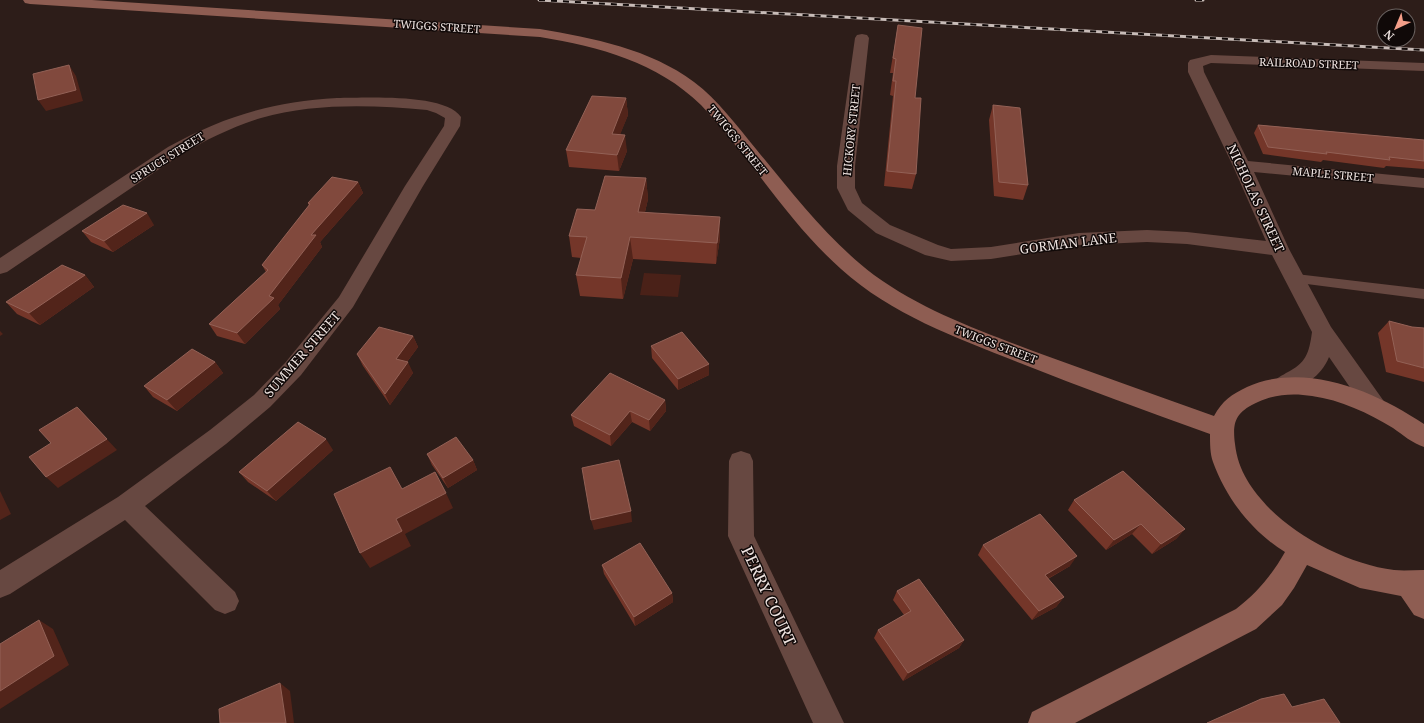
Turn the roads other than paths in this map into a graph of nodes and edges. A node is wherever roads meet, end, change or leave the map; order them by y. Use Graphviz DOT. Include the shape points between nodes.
graph roads {
  1 [pos="30,0"];
  2 [pos="862,38"];
  3 [pos="1195,63"];
  4 [pos="1424,67"];
  5 [pos="450,114"];
  6 [pos="1242,166"];
  7 [pos="1424,183"];
  8 [pos="865,216"];
  9 [pos="1279,249"];
  10 [pos="0,267"];
  11 [pos="1296,279"];
  12 [pos="1424,294"];
  13 [pos="1323,332"];
  14 [pos="1283,386"];
  15 [pos="1375,406"];
  16 [pos="1220,428"];
  17 [pos="1424,437"];
  18 [pos="741,461"];
  19 [pos="127,505"];
  20 [pos="1301,549"];
  21 [pos="0,585"];
  22 [pos="1419,592"];
  23 [pos="225,601"];
  24 [pos="829,723"];
  25 [pos="1042,723"];
  1 -- 16 [label="main road, TWIGGS STREET" via="534,32 578,39 626,53 675,77 711,105 816,235 837,256 886,293 980,340"];
  2 -- 8 [label="street, HICKORY STREET" via="846,166 846,188 854,206"];
  3 -- 4 [label="street, RAILROAD STREET" via="1211,59"];
  3 -- 6 [label="street, NICHOLAS STREET" via="1196,72"];
  5 -- 10 [label="street, SPRUCE STREET" via="428,106 343,101 285,108 239,119 174,151"];
  5 -- 19 [label="street, SUMMER STREET" via="453,117 452,126 346,302 321,337 262,401"];
  6 -- 7 [label="street, MAPLE STREET"];
  6 -- 9 [label="street, NICHOLAS STREET"];
  8 -- 9 [label="street, GORMAN LANE" via="883,229 932,250 951,255 991,253 1079,239 1147,236"];
  9 -- 11 [label="street, NICHOLAS STREET"];
  11 -- 12 [label="lane"];
  11 -- 13 [label="street, NICHOLAS STREET"];
  13 -- 14 [label="street" via="1322,351 1312,367 1302,376"];
  13 -- 15 [label="street, NICHOLAS STREET"];
  14 -- 15 [label="main road" via="1312,387 1343,394"];
  14 -- 16 [label="main road" via="1253,392 1231,406"];
  15 -- 17 [label="main road" via="1406,423"];
  16 -- 20 [label="main road" via="1222,456 1236,487 1263,520"];
  18 -- 24 [label="street, PERRY COURT" via="741,536"];
  19 -- 21 [label="street, SUMMER STREET"];
  19 -- 23 [label="street"];
  20 -- 22 [label="main road" via="1337,568"];
  20 -- 25 [label="main road" via="1274,593 1246,619"];
}
